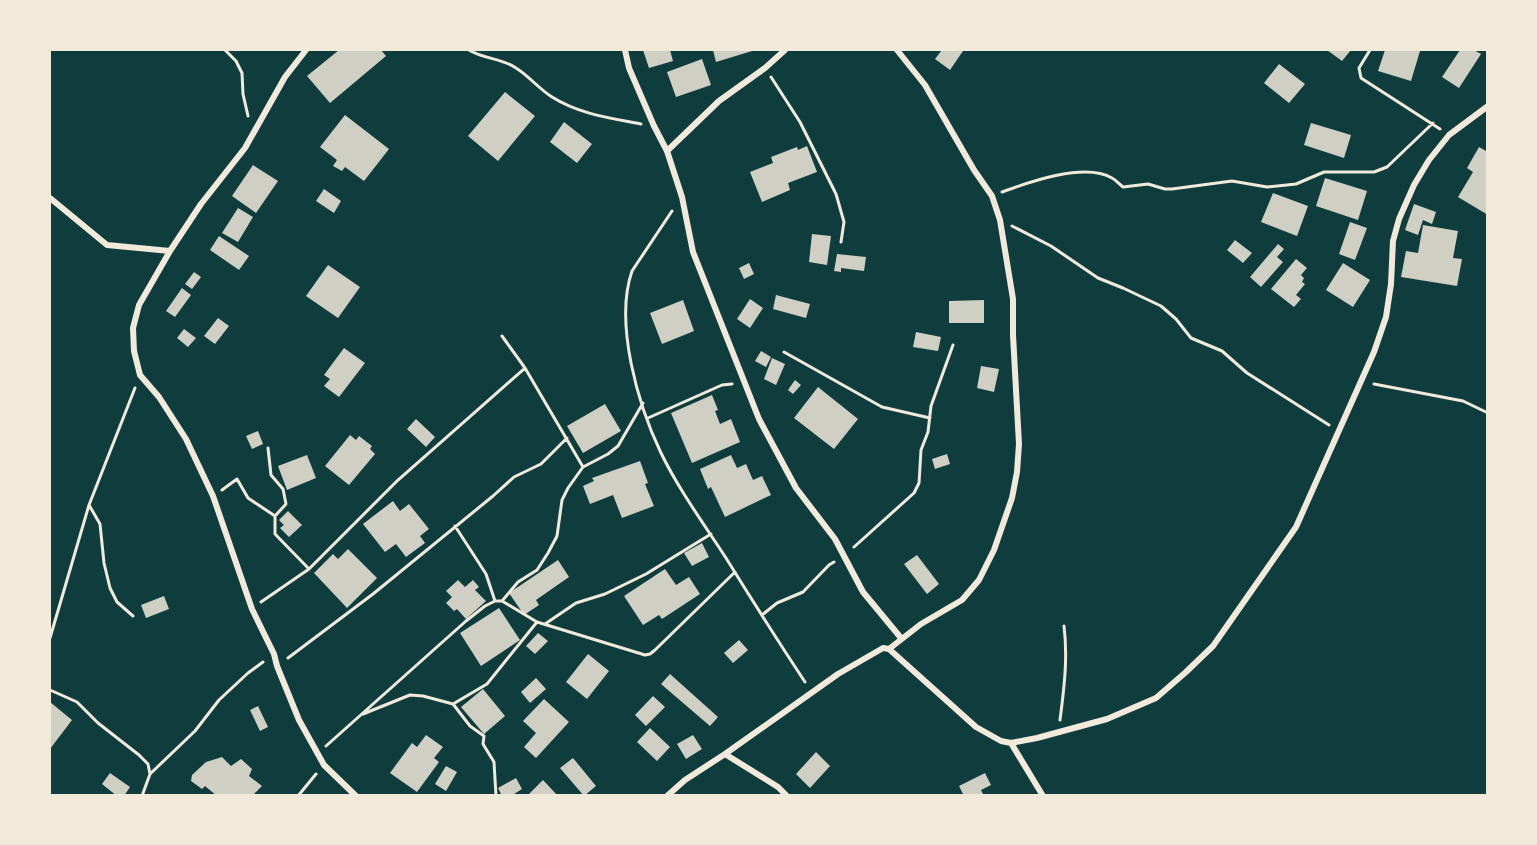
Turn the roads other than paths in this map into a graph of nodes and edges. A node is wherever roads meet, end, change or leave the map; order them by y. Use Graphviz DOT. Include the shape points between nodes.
graph roads {
  1 [pos="306,50"];
  2 [pos="625,50"];
  3 [pos="785,50"];
  4 [pos="897,50"];
  5 [pos="1488,106"];
  6 [pos="667,151"];
  7 [pos="50,198"];
  8 [pos="170,251"];
  9 [pos="902,638"];
  10 [pos="890,649"];
  11 [pos="1011,743"];
  12 [pos="725,754"];
  13 [pos="356,795"];
  14 [pos="667,795"];
  15 [pos="788,795"];
  16 [pos="1044,795"];
  1 -- 8 [label="street"];
  2 -- 6 [label="street" via="629,68"];
  3 -- 6 [label="street" via="719,101"];
  4 -- 9 [label="street" via="925,85 992,196 1000,220 1013,298 1019,444 1012,498 979,580 962,600"];
  5 -- 11 [label="street" via="1449,135 1414,185 1393,241 1386,317 1361,382 1296,527 1213,646 1156,698 1107,719"];
  6 -- 9 [label="street" via="682,197 693,252 759,419 796,488 836,539 863,592"];
  7 -- 8 [label="street" via="106,245"];
  8 -- 13 [label="street" via="139,305 133,328 140,375 186,439 213,496 252,609 299,720 324,765"];
  9 -- 10 [label="street"];
  10 -- 11 [label="street" via="976,727"];
  10 -- 12 [label="street" via="878,650"];
  11 -- 16 [label="street"];
  12 -- 14 [label="street"];
  12 -- 15 [label="street"];
}
